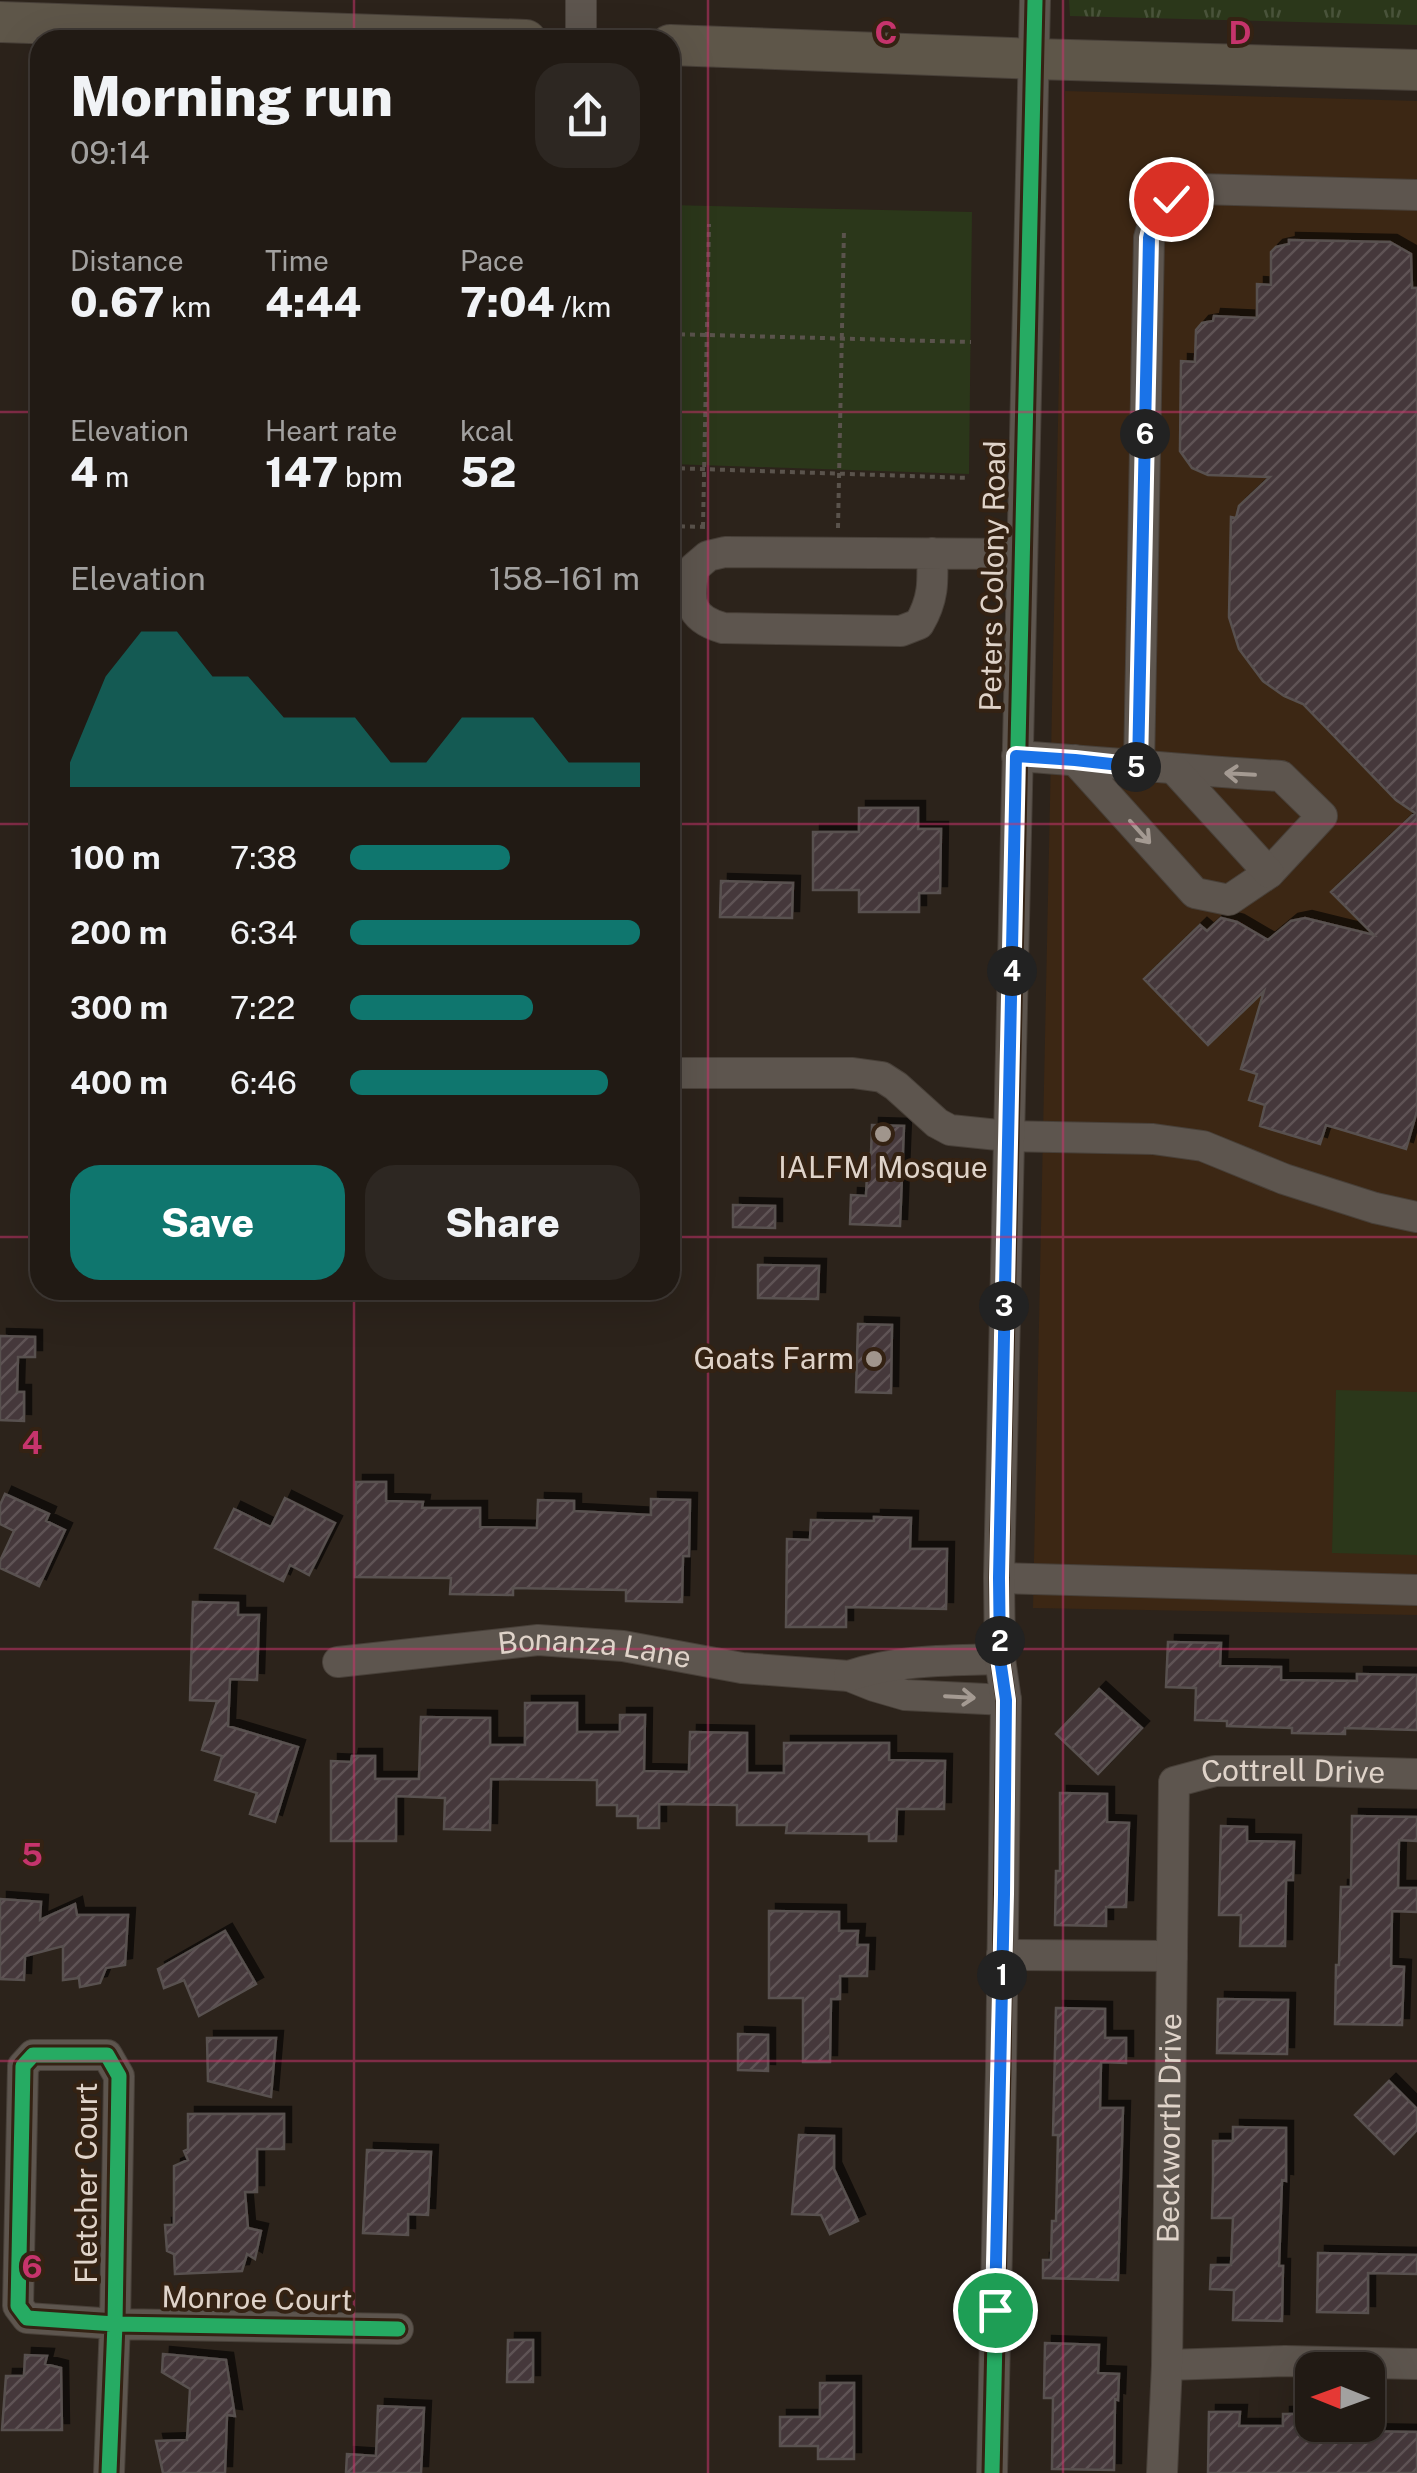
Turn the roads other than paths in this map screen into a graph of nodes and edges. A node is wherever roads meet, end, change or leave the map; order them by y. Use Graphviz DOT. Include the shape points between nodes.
graph roads {
  1 [pos="582,0"];
  2 [pos="1034,0"];
  3 [pos="0,22"];
  4 [pos="234,30"];
  5 [pos="581,30"];
  6 [pos="680,45"];
  7 [pos="1035,59"];
  8 [pos="1417,70"];
  9 [pos="1417,195"];
  10 [pos="932,553"];
  11 [pos="1021,554"];
  12 [pos="1016,756"];
  13 [pos="1075,760"];
  14 [pos="1138,767"];
  15 [pos="1175,770"];
  16 [pos="1269,872"];
  17 [pos="680,1073"];
  18 [pos="1008,1136"];
  19 [pos="1417,1217"];
  20 [pos="999,1578"];
  21 [pos="1417,1590"];
  22 [pos="1000,1659"];
  23 [pos="338,1662"];
  24 [pos="849,1676"];
  25 [pos="1006,1700"];
  26 [pos="1417,1774"];
  27 [pos="1174,1782"];
  28 [pos="1002,1955"];
  29 [pos="1172,1956"];
  30 [pos="115,2324"];
  31 [pos="398,2329"];
  32 [pos="1417,2364"];
  33 [pos="1167,2365"];
  34 [pos="109,2473"];
  35 [pos="992,2473"];
  36 [pos="1162,2473"];
  1 -- 5 [label="street"];
  2 -- 7 [label="street, Peters Colony Road"];
  3 -- 4 [label="main road"];
  6 -- 7 [label="main road"];
  7 -- 8 [label="main road"];
  7 -- 11 [label="street, Peters Colony Road"];
  9 -- 14 [label="street" via="1197,189 1171,199 1152,222"];
  10 -- 10 [label="street" via="725,552 694,568 693,609 705,623 724,628 901,630 919,624 929,608"];
  10 -- 11 [label="street"];
  11 -- 12 [label="street, Peters Colony Road"];
  12 -- 13 [label="street"];
  12 -- 18 [label="street, Peters Colony Road"];
  13 -- 14 [label="street"];
  13 -- 16 [label="street, one-way" via="1195,894 1229,900"];
  14 -- 15 [label="street"];
  15 -- 16 [label="street"];
  16 -- 15 [label="street, one-way" via="1322,816 1281,776"];
  17 -- 18 [label="street" via="882,1077 937,1124"];
  18 -- 19 [label="street" via="1203,1146 1284,1180"];
  18 -- 20 [label="street, Peters Colony Road"];
  20 -- 21 [label="street"];
  20 -- 22 [label="street, Peters Colony Road"];
  22 -- 24 [label="street, Bonanza Lane" via="906,1662"];
  22 -- 25 [label="street, Peters Colony Road"];
  23 -- 24 [label="street, Bonanza Lane" via="538,1640"];
  24 -- 25 [label="street, Bonanza Lane, one-way" via="906,1694"];
  25 -- 28 [label="street, Peters Colony Road"];
  26 -- 27 [label="street, Cottrell Drive" via="1216,1771"];
  27 -- 29 [label="street, Beckworth Drive"];
  28 -- 29 [label="street"];
  28 -- 35 [label="street, Peters Colony Road"];
  29 -- 33 [label="street, Beckworth Drive"];
  30 -- 30 [label="street, Fletcher Court" via="119,2076 107,2056 33,2055 22,2066 18,2306 27,2318"];
  30 -- 31 [label="street, Monroe Court"];
  30 -- 34 [label="street, Fletcher Court"];
  32 -- 33 [label="street"];
  33 -- 36 [label="street, Beckworth Drive"];
}
